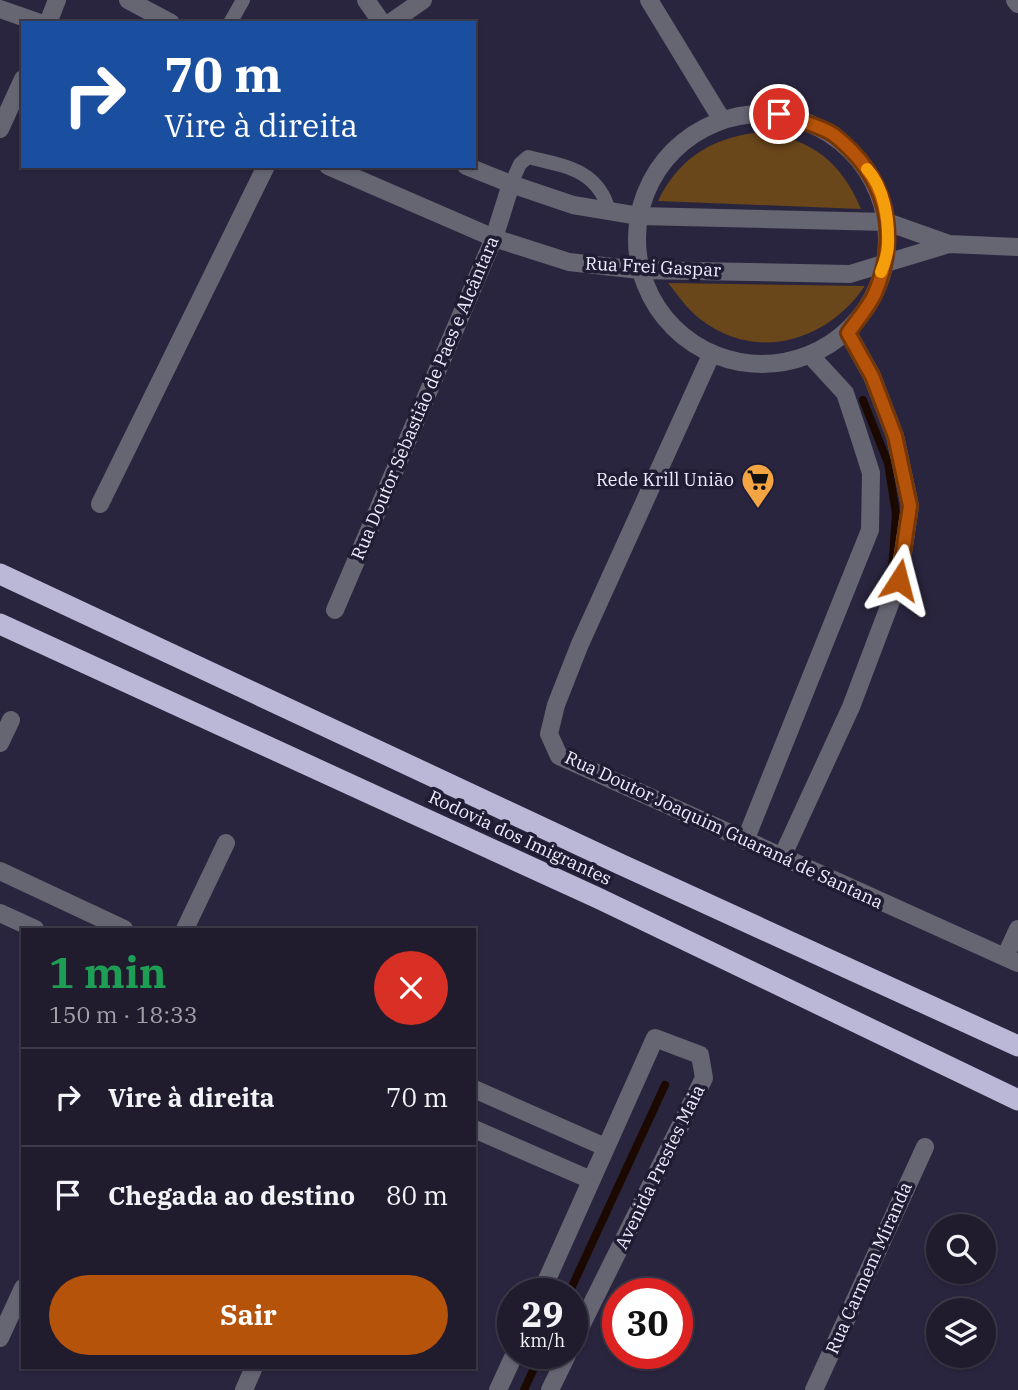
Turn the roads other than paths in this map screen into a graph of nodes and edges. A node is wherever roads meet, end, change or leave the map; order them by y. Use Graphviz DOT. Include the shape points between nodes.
graph roads {
  1 [pos="57,0"];
  2 [pos="128,0"];
  3 [pos="243,0"];
  4 [pos="366,0"];
  5 [pos="424,0"];
  6 [pos="649,0"];
  7 [pos="0,9"];
  8 [pos="34,21"];
  9 [pos="49,21"];
  10 [pos="167,21"];
  11 [pos="231,21"];
  12 [pos="381,21"];
  13 [pos="393,21"];
  14 [pos="21,83"];
  15 [pos="722,120"];
  16 [pos="0,129"];
  17 [pos="265,168"];
  18 [pos="333,168"];
  19 [pos="471,168"];
  20 [pos="510,184"];
  21 [pos="609,211"];
  22 [pos="639,216"];
  23 [pos="887,222"];
  24 [pos="494,238"];
  25 [pos="949,244"];
  26 [pos="1018,247"];
  27 [pos="883,265"];
  28 [pos="639,270"];
  29 [pos="848,333"];
  30 [pos="711,355"];
  31 [pos="811,356"];
  32 [pos="100,504"];
  33 [pos="0,574"];
  34 [pos="334,610"];
  35 [pos="0,624"];
  36 [pos="12,720"];
  37 [pos="0,743"];
  38 [pos="745,841"];
  39 [pos="226,843"];
  40 [pos="782,857"];
  41 [pos="0,871"];
  42 [pos="0,913"];
  43 [pos="33,928"];
  44 [pos="122,928"];
  45 [pos="185,928"];
  46 [pos="1018,929"];
  47 [pos="1012,960"];
  48 [pos="1018,1046"];
  49 [pos="476,1090"];
  50 [pos="1018,1100"];
  51 [pos="476,1130"];
  52 [pos="605,1147"];
  53 [pos="925,1147"];
  54 [pos="591,1180"];
  55 [pos="548,1278"];
  56 [pos="21,1292"];
  57 [pos="588,1312"];
  58 [pos="0,1338"];
  59 [pos="253,1369"];
  60 [pos="508,1369"];
  61 [pos="560,1369"];
  62 [pos="244,1390"];
  63 [pos="498,1390"];
  64 [pos="550,1390"];
  65 [pos="814,1390"];
  1 -- 9 [label="street"];
  2 -- 10 [label="street"];
  3 -- 11 [label="lane"];
  4 -- 12 [label="street"];
  5 -- 13 [label="street"];
  6 -- 15 [label="street"];
  7 -- 8 [label="street"];
  14 -- 16 [label="street"];
  15 -- 22 [label="street" via="683,141 654,174"];
  15 -- 23 [label="street" via="779,114 832,133 872,174"];
  17 -- 32 [label="street"];
  18 -- 24 [label="street, Rua Frei Gaspar"];
  19 -- 20 [label="street, Rua Frei Gaspar"];
  20 -- 21 [label="street, Rua Frei Gaspar" via="573,205"];
  20 -- 21 [label="lane" via="528,157 569,167 596,183"];
  20 -- 24 [label="street, Rua Doutor Sebastião de Paes e Alcântara"];
  21 -- 22 [label="street, Rua Frei Gaspar"];
  22 -- 23 [label="street, Rua Frei Gaspar"];
  22 -- 28 [label="street"];
  23 -- 25 [label="street, Rua Frei Gaspar"];
  23 -- 27 [label="street" via="889,247"];
  24 -- 28 [label="street, Rua Frei Gaspar" via="569,262"];
  24 -- 34 [label="street, Rua Doutor Sebastião de Paes e Alcântara"];
  25 -- 26 [label="street, Rua Frei Gaspar"];
  25 -- 27 [label="street, Rua Frei Gaspar"];
  27 -- 28 [label="street, Rua Frei Gaspar" via="850,274"];
  27 -- 29 [label="street" via="875,294"];
  28 -- 30 [label="street" via="652,301 677,333"];
  29 -- 31 [label="street"];
  29 -- 40 [label="street" via="872,376 895,436 910,506 899,580 851,707"];
  30 -- 31 [label="street" via="761,365"];
  30 -- 38 [label="street, Rua Doutor Joaquim Guaraná de Santana" via="580,645 556,705 550,734 559,756"];
  31 -- 38 [label="street" via="845,393 871,474 870,530"];
  33 -- 48 [label="highway, Rodovia dos Imigrantes"];
  35 -- 50 [label="highway, Rodovia dos Imigrantes" via="600,900"];
  36 -- 37 [label="street"];
  38 -- 40 [label="street, Rua Doutor Joaquim Guaraná de Santana"];
  39 -- 45 [label="street"];
  40 -- 47 [label="street, Rua Doutor Joaquim Guaraná de Santana"];
  41 -- 44 [label="street"];
  42 -- 43 [label="street"];
  46 -- 47 [label="street"];
  49 -- 52 [label="street"];
  51 -- 54 [label="street"];
  52 -- 54 [label="street, Avenida Prestes Maia"];
  52 -- 57 [label="street, Avenida Prestes Maia" via="655,1038 700,1055 704,1078"];
  53 -- 65 [label="street, Rua Carmem Miranda"];
  54 -- 55 [label="street, Avenida Prestes Maia"];
  56 -- 58 [label="street"];
  59 -- 62 [label="street"];
  60 -- 63 [label="street"];
  61 -- 64 [label="street"];
}
